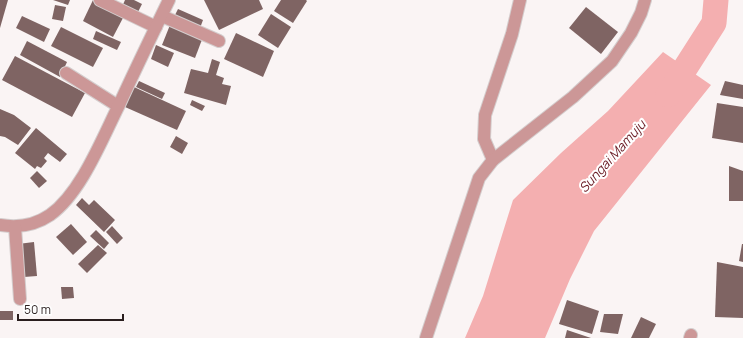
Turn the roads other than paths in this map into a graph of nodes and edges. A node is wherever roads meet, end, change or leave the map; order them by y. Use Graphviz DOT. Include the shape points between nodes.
graph roads {
  1 [pos="100,0"];
  2 [pos="169,0"];
  3 [pos="520,0"];
  4 [pos="645,0"];
  5 [pos="159,21"];
  6 [pos="219,41"];
  7 [pos="66,73"];
  8 [pos="118,106"];
  9 [pos="493,160"];
  10 [pos="0,225"];
  11 [pos="14,227"];
  12 [pos="20,299"];
  13 [pos="426,338"];
  1 -- 5 [label="street"];
  2 -- 5 [label="street"];
  3 -- 9 [label="street" via="512,34 485,116 484,140"];
  4 -- 9 [label="street" via="641,13 612,62"];
  5 -- 6 [label="street"];
  5 -- 8 [label="street"];
  7 -- 8 [label="street"];
  8 -- 11 [label="street" via="83,177 63,203 49,216"];
  9 -- 13 [label="street" via="479,178"];
  10 -- 11 [label="street"];
  11 -- 12 [label="street"];
}
